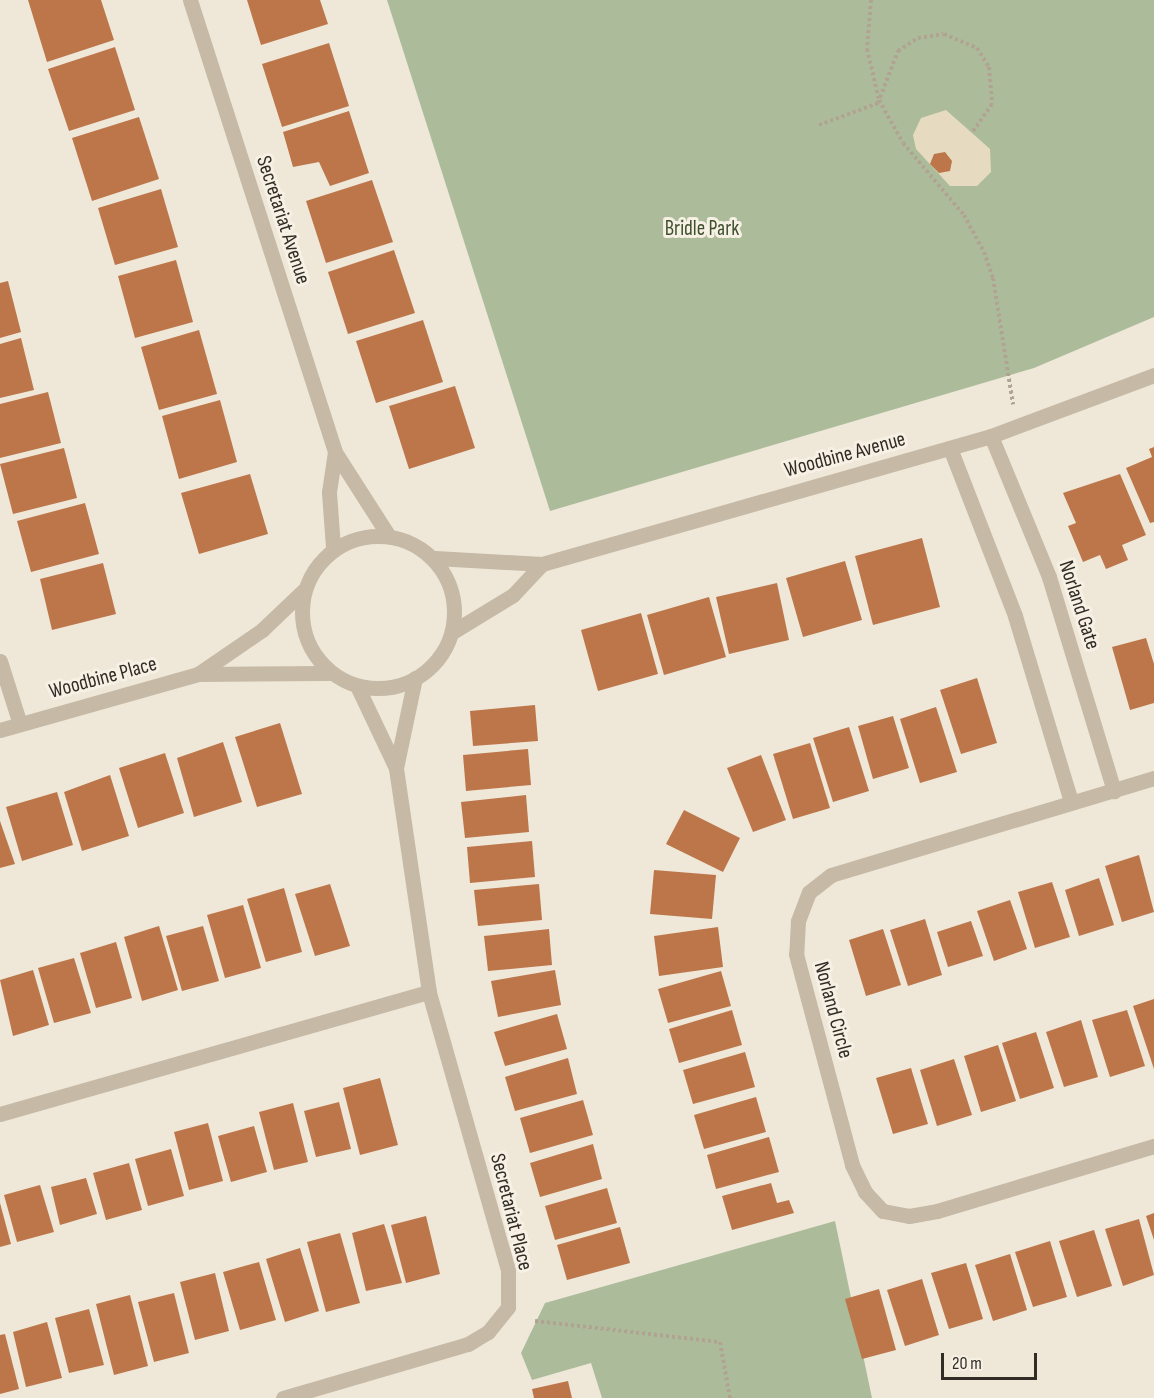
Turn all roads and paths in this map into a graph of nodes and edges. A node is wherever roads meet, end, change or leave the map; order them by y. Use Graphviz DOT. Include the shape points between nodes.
graph roads {
  1 [pos="190,0"];
  2 [pos="871,0"];
  3 [pos="879,100"];
  4 [pos="819,125"];
  5 [pos="973,131"];
  6 [pos="1154,375"];
  7 [pos="1008,387"];
  8 [pos="991,436"];
  9 [pos="950,448"];
  10 [pos="335,452"];
  11 [pos="388,535"];
  12 [pos="333,547"];
  13 [pos="435,558"];
  14 [pos="542,564"];
  15 [pos="303,591"];
  16 [pos="454,631"];
  17 [pos="0,661"];
  18 [pos="328,673"];
  19 [pos="198,674"];
  20 [pos="415,678"];
  21 [pos="358,687"];
  22 [pos="20,724"];
  23 [pos="0,730"];
  24 [pos="396,768"];
  25 [pos="1154,778"];
  26 [pos="1114,791"];
  27 [pos="1071,802"];
  28 [pos="429,992"];
  29 [pos="0,1114"];
  30 [pos="1154,1146"];
  31 [pos="535,1321"];
  32 [pos="283,1398"];
  33 [pos="730,1398"];
  1 -- 10 [label="street, Secretariat Avenue"];
  2 -- 3 [label="path" via="867,49"];
  3 -- 4 [label="path" via="868,109"];
  3 -- 5 [label="path" via="898,51 918,38 957,37 984,56 993,78 992,104"];
  3 -- 7 [label="path" via="903,143 964,214 984,252 997,296"];
  6 -- 8 [label="street, Woodbine Avenue"];
  8 -- 9 [label="street, Woodbine Avenue"];
  8 -- 26 [label="street, Norland Gate" via="1049,577"];
  9 -- 14 [label="street, Woodbine Avenue"];
  9 -- 27 [label="street" via="1015,616"];
  10 -- 11 [label="street, Secretariat Avenue"];
  10 -- 12 [label="street, Secretariat Avenue" via="329,492"];
  11 -- 12 [label="street"];
  11 -- 13 [label="street"];
  12 -- 15 [label="street"];
  13 -- 14 [label="street, Woodbine Avenue"];
  13 -- 16 [label="street" via="450,587"];
  14 -- 16 [label="street" via="513,595"];
  15 -- 18 [label="street" via="309,643"];
  15 -- 19 [label="street, Woodbine Place" via="262,630"];
  16 -- 20 [label="street" via="435,661"];
  17 -- 22 [label="street"];
  18 -- 19 [label="street, Woodbine Place"];
  18 -- 21 [label="street"];
  19 -- 22 [label="street, Woodbine Place"];
  20 -- 21 [label="street"];
  20 -- 24 [label="street, Secretariat Place"];
  21 -- 24 [label="street, Secretariat Place"];
  22 -- 23 [label="street, Woodbine Place"];
  24 -- 28 [label="street, Secretariat Place"];
  25 -- 26 [label="street, Norland Circle"];
  26 -- 27 [label="street, Norland Circle"];
  27 -- 30 [label="street, Norland Circle" via="831,875 809,892 798,921 796,954 852,1165 865,1192 883,1211 909,1216 937,1211"];
  28 -- 29 [label="street"];
  28 -- 32 [label="street, Secretariat Place" via="508,1270 508,1307 488,1332 468,1344"];
  31 -- 33 [label="path" via="720,1342"];
}
